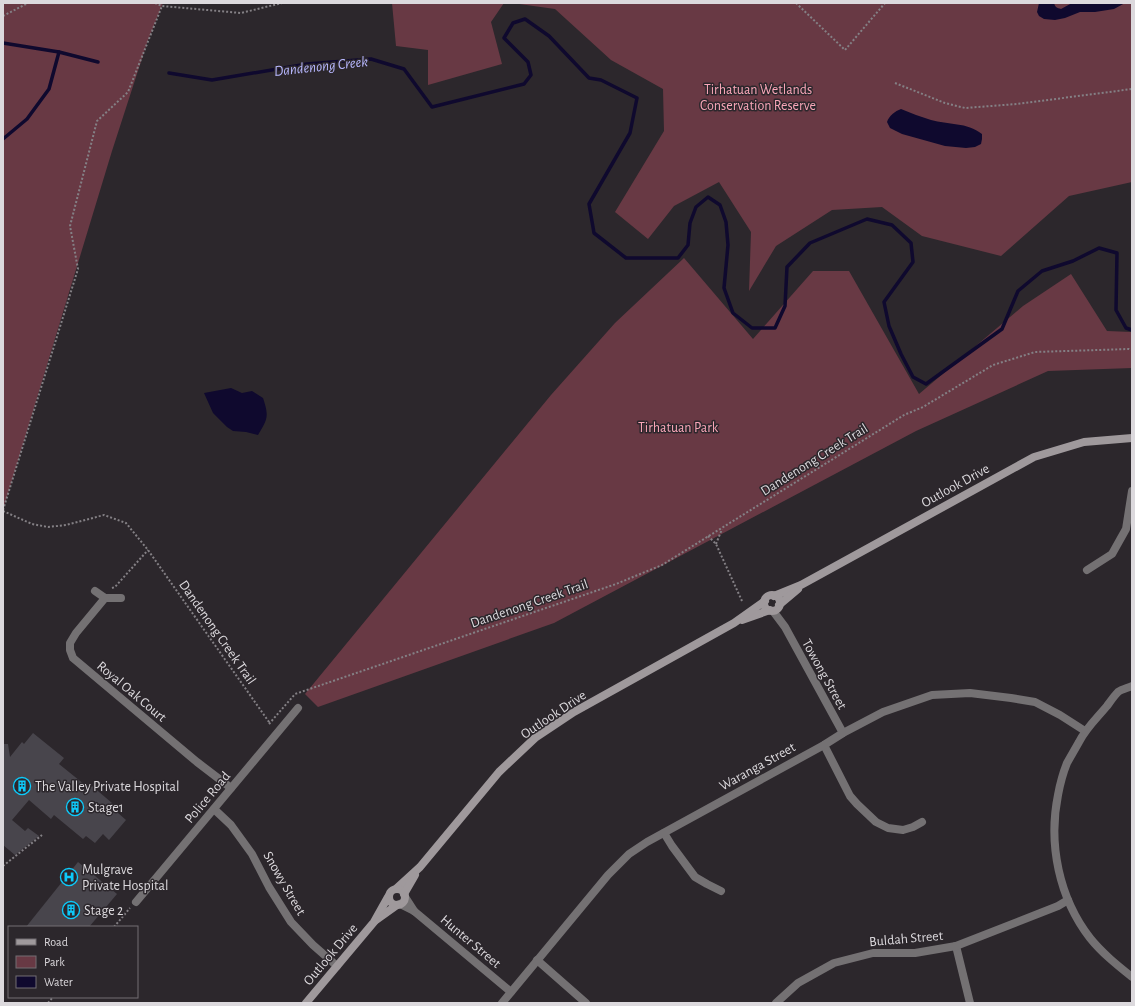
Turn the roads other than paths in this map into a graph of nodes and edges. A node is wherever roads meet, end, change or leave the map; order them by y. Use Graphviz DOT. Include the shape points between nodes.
graph roads {
  1 [pos="1132,438"];
  2 [pos="1132,491"];
  3 [pos="1087,570"];
  4 [pos="801,585"];
  5 [pos="95,591"];
  6 [pos="774,596"];
  7 [pos="105,598"];
  8 [pos="121,598"];
  9 [pos="765,601"];
  10 [pos="775,608"];
  11 [pos="734,623"];
  12 [pos="1132,686"];
  13 [pos="298,708"];
  14 [pos="1085,731"];
  15 [pos="843,733"];
  16 [pos="824,744"];
  17 [pos="231,788"];
  18 [pos="214,809"];
  19 [pos="922,822"];
  20 [pos="664,833"];
  21 [pos="420,867"];
  22 [pos="396,888"];
  23 [pos="721,891"];
  24 [pos="405,895"];
  25 [pos="388,897"];
  26 [pos="1068,900"];
  27 [pos="136,902"];
  28 [pos="398,905"];
  29 [pos="414,911"];
  30 [pos="374,922"];
  31 [pos="956,946"];
  32 [pos="537,960"];
  33 [pos="337,966"];
  34 [pos="1132,977"];
  35 [pos="511,992"];
  36 [pos="306,1003"];
  37 [pos="502,1003"];
  38 [pos="586,1003"];
  39 [pos="776,1003"];
  40 [pos="970,1003"];
  1 -- 4 [label="street, Outlook Drive" via="1084,442 1034,456"];
  2 -- 3 [label="street" via="1126,529 1112,554"];
  4 -- 6 [label="street, Outlook Drive"];
  4 -- 10 [label="street, Outlook Drive"];
  5 -- 7 [label="street"];
  6 -- 9 [label="street" via="768,596"];
  6 -- 10 [label="street" via="779,599"];
  7 -- 8 [label="street"];
  7 -- 17 [label="street, Royal Oak Court" via="70,643 73,658"];
  9 -- 10 [label="street" via="765,607"];
  9 -- 11 [label="street, Outlook Drive"];
  10 -- 11 [label="street, Outlook Drive"];
  10 -- 15 [label="street, Towong Street"];
  11 -- 21 [label="street, Outlook Drive" via="574,712 535,738 499,772"];
  12 -- 14 [label="street" via="1119,692"];
  13 -- 17 [label="street, Police Road"];
  14 -- 15 [label="street, Waranga Street" via="1035,702 970,693 932,695 883,712"];
  14 -- 26 [label="street" via="1067,764 1055,809 1056,854"];
  15 -- 16 [label="street, Waranga Street"];
  16 -- 19 [label="street" via="850,796 876,822 888,828 903,830"];
  16 -- 20 [label="street, Waranga Street"];
  17 -- 18 [label="street, Police Road"];
  18 -- 27 [label="street, Police Road"];
  18 -- 33 [label="street, Snowy Street" via="231,825 249,849 291,922"];
  20 -- 23 [label="street" via="695,877"];
  20 -- 32 [label="street, Waranga Street" via="629,854 608,875"];
  21 -- 22 [label="street, Outlook Drive"];
  21 -- 24 [label="street, Outlook Drive"];
  22 -- 24 [label="street"];
  22 -- 25 [label="street"];
  24 -- 28 [label="street" via="402,903"];
  24 -- 29 [label="street, Hunter Street"];
  25 -- 28 [label="street" via="391,903"];
  25 -- 30 [label="street, Outlook Drive"];
  26 -- 31 [label="street, Buldah Street"];
  26 -- 34 [label="street" via="1091,939"];
  28 -- 29 [label="street, Hunter Street"];
  28 -- 30 [label="street, Outlook Drive"];
  29 -- 35 [label="street, Hunter Street"];
  30 -- 33 [label="street, Outlook Drive"];
  31 -- 39 [label="street, Buldah Street" via="915,953 873,953 834,963 798,982"];
  31 -- 40 [label="street"];
  32 -- 35 [label="street, Waranga Street"];
  32 -- 38 [label="street"];
  33 -- 36 [label="street, Outlook Drive"];
  35 -- 37 [label="street, Waranga Street"];
}
